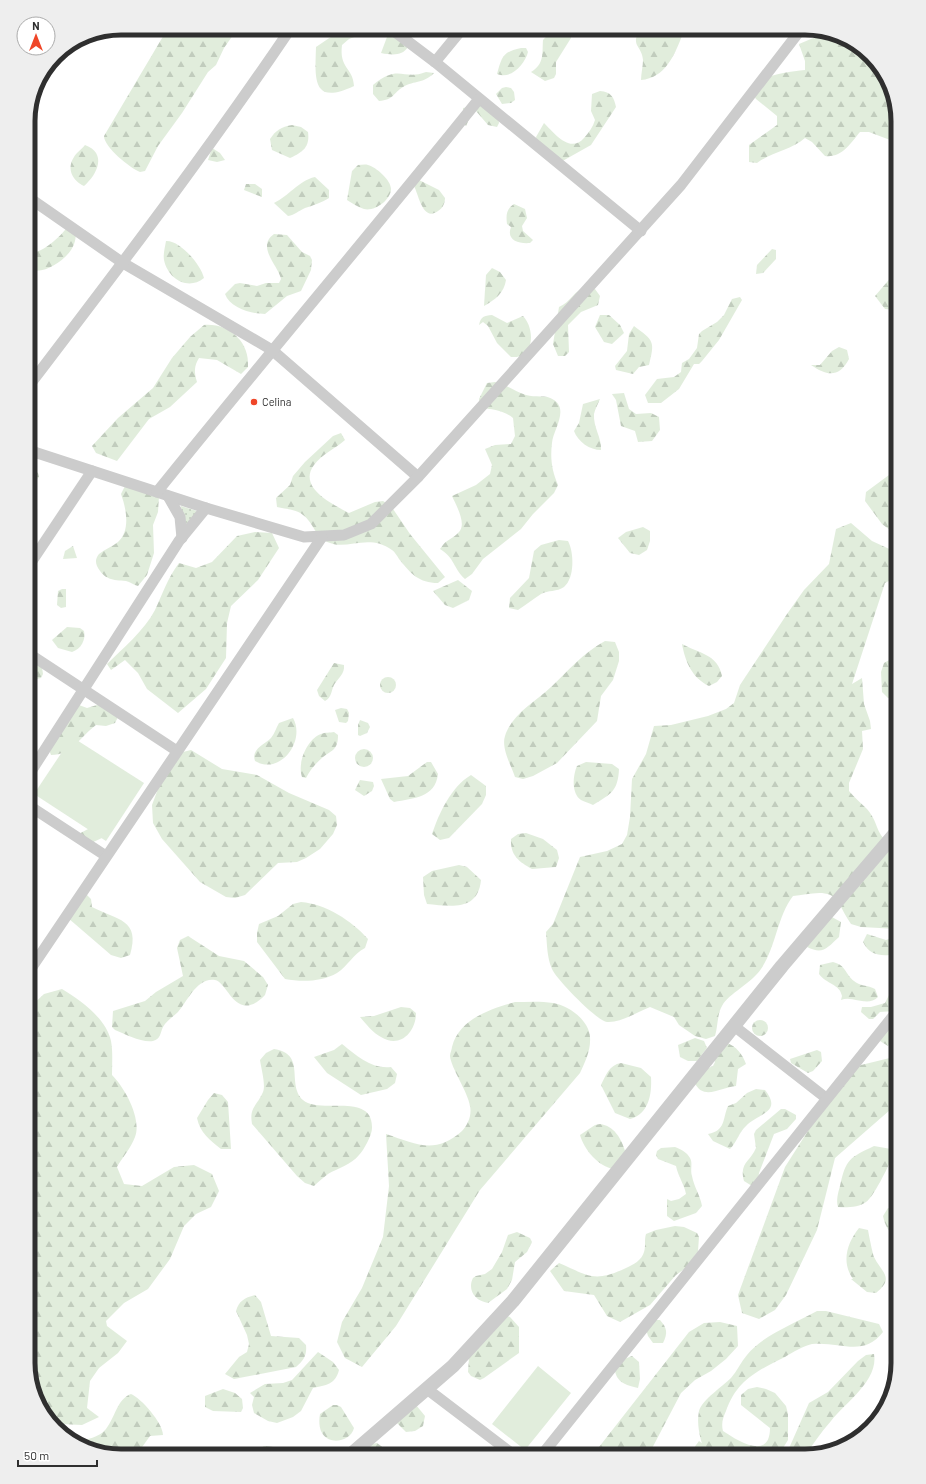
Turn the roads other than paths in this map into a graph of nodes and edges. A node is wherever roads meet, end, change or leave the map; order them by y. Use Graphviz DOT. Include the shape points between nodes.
graph roads {
  1 [pos="286,35"];
  2 [pos="399,35"];
  3 [pos="458,35"];
  4 [pos="797,35"];
  5 [pos="434,62"];
  6 [pos="479,99"];
  7 [pos="35,202"];
  8 [pos="641,231"];
  9 [pos="123,263"];
  10 [pos="272,350"];
  11 [pos="35,378"];
  12 [pos="35,452"];
  13 [pos="92,471"];
  14 [pos="418,478"];
  15 [pos="162,494"];
  16 [pos="206,508"];
  17 [pos="322,537"];
  18 [pos="182,538"];
  19 [pos="35,556"];
  20 [pos="35,658"];
  21 [pos="84,690"];
  22 [pos="177,751"];
  23 [pos="35,765"];
  24 [pos="35,810"];
  25 [pos="891,839"];
  26 [pos="106,856"];
  27 [pos="35,956"];
  28 [pos="891,1019"];
  29 [pos="734,1026"];
  30 [pos="826,1098"];
  31 [pos="427,1389"];
  32 [pos="357,1449"];
  33 [pos="506,1449"];
  34 [pos="547,1449"];
  1 -- 9 [label="street"];
  2 -- 5 [label="street"];
  3 -- 5 [label="street"];
  4 -- 8 [label="street" via="681,185"];
  5 -- 6 [label="street"];
  6 -- 8 [label="street"];
  6 -- 10 [label="street"];
  7 -- 9 [label="street"];
  8 -- 14 [label="street"];
  9 -- 10 [label="street"];
  9 -- 11 [label="street"];
  10 -- 14 [label="street"];
  10 -- 15 [label="street"];
  12 -- 13 [label="street"];
  13 -- 15 [label="street"];
  13 -- 19 [label="street"];
  14 -- 17 [label="street" via="371,524 344,534"];
  15 -- 16 [label="street"];
  15 -- 18 [label="street" via="180,518"];
  16 -- 17 [label="street" via="304,537"];
  16 -- 18 [label="street"];
  17 -- 22 [label="street"];
  18 -- 21 [label="street"];
  20 -- 21 [label="street"];
  21 -- 22 [label="street"];
  21 -- 23 [label="street"];
  22 -- 26 [label="street"];
  24 -- 26 [label="street"];
  25 -- 29 [label="street"];
  26 -- 27 [label="street"];
  28 -- 30 [label="street"];
  29 -- 30 [label="street"];
  29 -- 31 [label="street" via="513,1300 453,1366"];
  30 -- 34 [label="street"];
  31 -- 32 [label="street"];
  31 -- 33 [label="street"];
}
